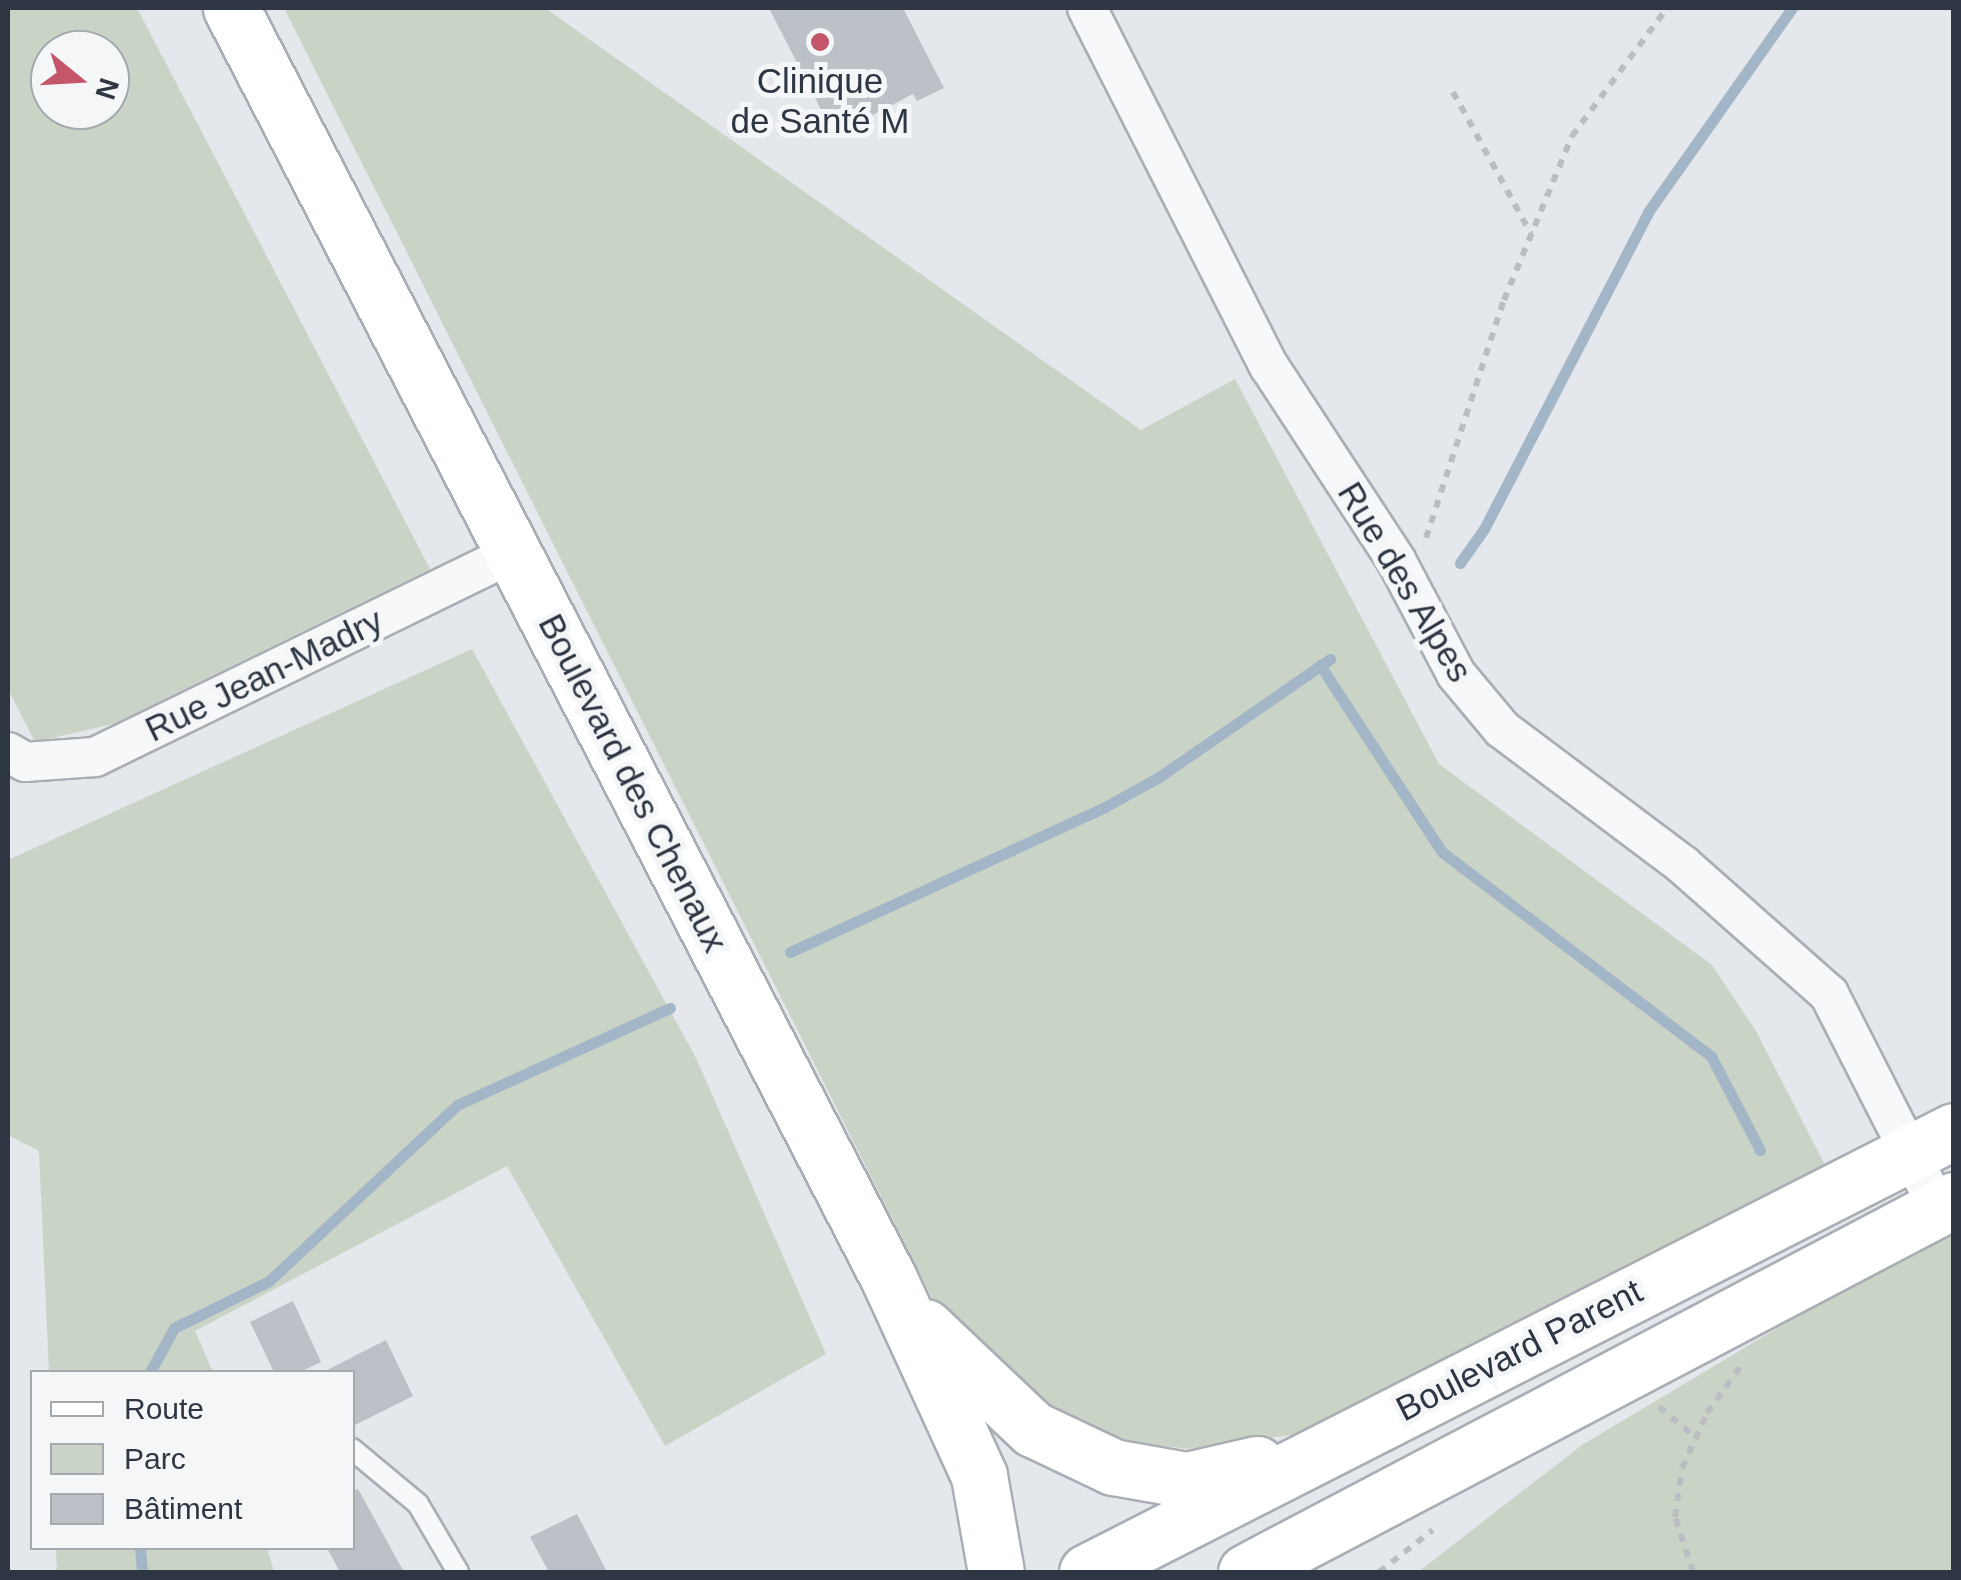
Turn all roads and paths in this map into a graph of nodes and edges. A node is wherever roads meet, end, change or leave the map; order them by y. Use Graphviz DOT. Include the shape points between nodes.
graph roads {
  1 [pos="231,8"];
  2 [pos="1087,8"];
  3 [pos="1667,8"];
  4 [pos="1453,92"];
  5 [pos="1531,234"];
  6 [pos="514,553"];
  7 [pos="1410,586"];
  8 [pos="8,752"];
  9 [pos="1932,1142"];
  10 [pos="1946,1204"];
  11 [pos="889,1279"];
  12 [pos="1750,1352"];
  13 [pos="1323,1448"];
  14 [pos="355,1452"];
  15 [pos="458,1572"];
  16 [pos="996,1572"];
  17 [pos="1087,1572"];
  18 [pos="1246,1572"];
  19 [pos="1693,1572"];
  1 -- 6 [label="main road, Boulevard des Chenaux"];
  2 -- 7 [label="street, Rue des Alpes" via="1270,366"];
  3 -- 5 [label="path" via="1572,136"];
  4 -- 5 [label="path"];
  5 -- 7 [label="path"];
  6 -- 8 [label="street, Rue Jean-Madry" via="95,756 25,762"];
  6 -- 11 [label="main road, Boulevard des Chenaux"];
  7 -- 9 [label="street, Rue des Alpes" via="1456,674 1502,729 1683,864 1829,994"];
  9 -- 10 [label="street, Rue des Alpes"];
  9 -- 13 [label="main road, Boulevard Parent"];
  10 -- 18 [label="main road, Boulevard Parent"];
  11 -- 13 [label="main road" via="936,1341 1033,1430 1113,1466 1186,1480"];
  11 -- 16 [label="main road, Boulevard des Chenaux" via="978,1476"];
  12 -- 19 [label="path" via="1707,1413 1682,1468 1676,1517"];
  13 -- 17 [label="main road, Boulevard Parent"];
  14 -- 15 [label="lane" via="418,1504"];
}
